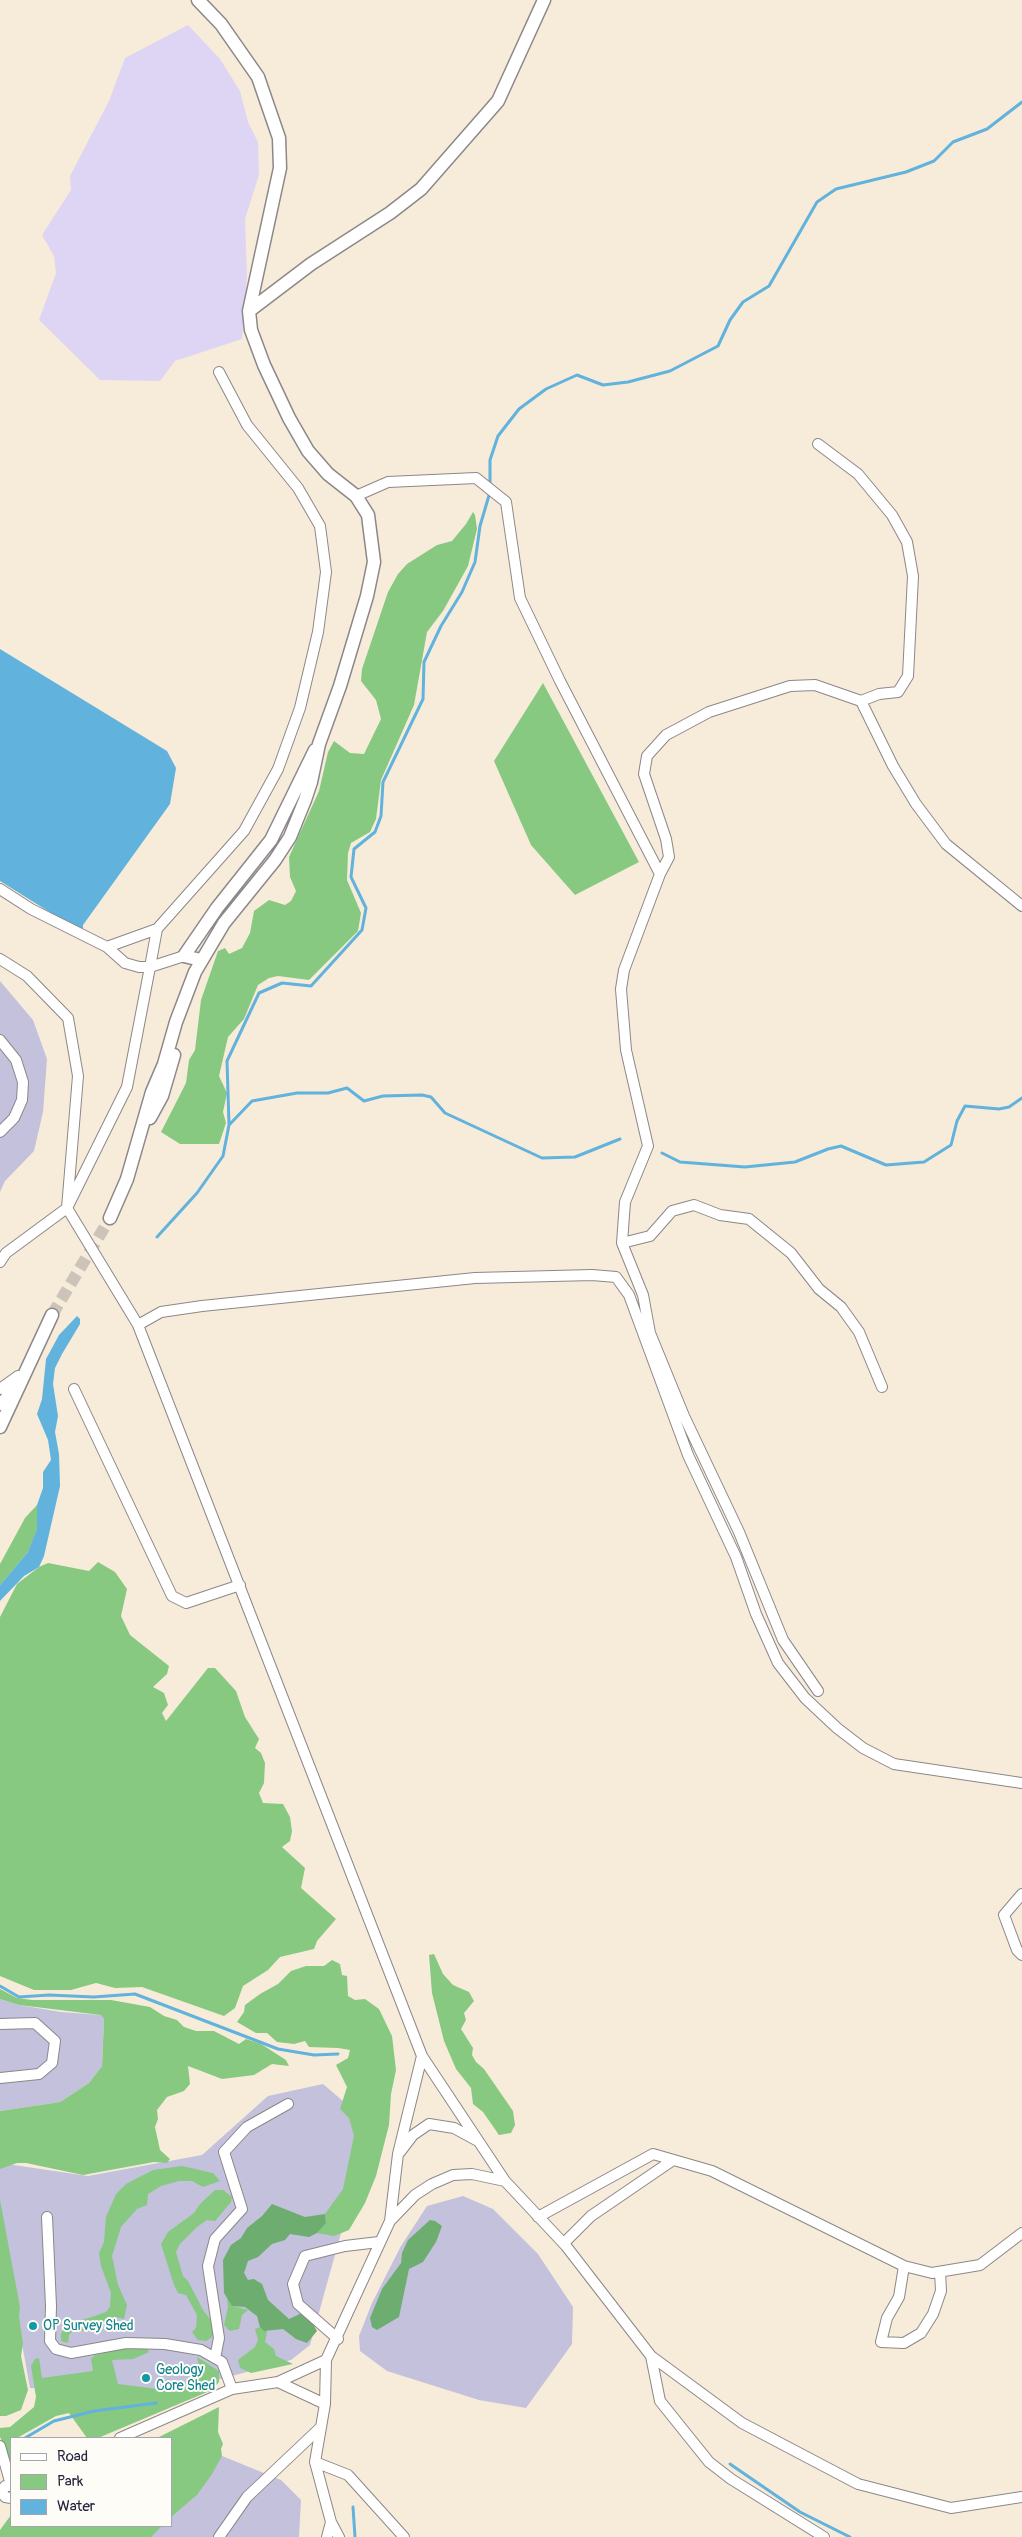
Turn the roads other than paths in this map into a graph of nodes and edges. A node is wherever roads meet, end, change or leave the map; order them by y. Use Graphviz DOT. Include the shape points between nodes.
graph roads {
  1 [pos="198,0"];
  2 [pos="544,0"];
  3 [pos="249,311"];
  4 [pos="219,372"];
  5 [pos="818,444"];
  6 [pos="356,496"];
  7 [pos="861,701"];
  8 [pos="319,744"];
  9 [pos="660,874"];
  10 [pos="0,889"];
  11 [pos="1022,906"];
  12 [pos="157,929"];
  13 [pos="107,947"];
  14 [pos="184,956"];
  15 [pos="0,959"];
  16 [pos="201,960"];
  17 [pos="150,967"];
  18 [pos="0,1040"];
  19 [pos="0,1132"];
  20 [pos="67,1208"];
  21 [pos="110,1218"];
  22 [pos="622,1243"];
  23 [pos="0,1262"];
  24 [pos="52,1315"];
  25 [pos="138,1325"];
  26 [pos="25,1372"];
  27 [pos="882,1387"];
  28 [pos="0,1389"];
  29 [pos="74,1389"];
  30 [pos="0,1405"];
  31 [pos="0,1427"];
  32 [pos="240,1585"];
  33 [pos="818,1691"];
  34 [pos="1022,1783"];
  35 [pos="1022,1894"];
  36 [pos="1022,1955"];
  37 [pos="0,2024"];
  38 [pos="422,2056"];
  39 [pos="0,2078"];
  40 [pos="288,2104"];
  41 [pos="479,2142"];
  42 [pos="398,2154"];
  43 [pos="673,2160"];
  44 [pos="505,2181"];
  45 [pos="47,2217"];
  46 [pos="538,2218"];
  47 [pos="390,2221"];
  48 [pos="1022,2233"];
  49 [pos="379,2242"];
  50 [pos="564,2243"];
  51 [pos="904,2266"];
  52 [pos="940,2272"];
  53 [pos="338,2339"];
  54 [pos="651,2356"];
  55 [pos="215,2358"];
  56 [pos="326,2360"];
  57 [pos="278,2382"];
  58 [pos="232,2388"];
  59 [pos="325,2404"];
  60 [pos="321,2428"];
  61 [pos="122,2437"];
  62 [pos="0,2446"];
  63 [pos="315,2462"];
  64 [pos="10,2482"];
  65 [pos="5,2493"];
  66 [pos="1022,2497"];
  67 [pos="0,2507"];
  68 [pos="331,2522"];
  69 [pos="219,2537"];
  70 [pos="327,2537"];
  71 [pos="339,2537"];
  72 [pos="404,2537"];
  73 [pos="824,2537"];
  1 -- 3 [label="street" via="221,24 258,77 278,138 280,168"];
  2 -- 3 [label="street" via="498,101 421,189"];
  3 -- 6 [label="street" via="251,330 264,365 308,451 328,474"];
  4 -- 12 [label="street" via="247,425 298,488 320,526 326,572 318,632 300,708 278,769 244,830"];
  5 -- 7 [label="street" via="858,474 892,515 907,542 913,576 908,676 898,692 878,694"];
  6 -- 8 [label="street" via="368,516 374,562 340,686"];
  6 -- 9 [label="street" via="388,482 476,478 506,502 520,598"];
  7 -- 9 [label="street" via="816,685 790,686 709,712 666,735 647,756 644,774 669,857"];
  7 -- 11 [label="street" via="893,766 946,844"];
  8 -- 14 [label="street" via="271,840 216,908"];
  8 -- 16 [label="street" via="311,782 290,837 224,923"];
  9 -- 22 [label="street" via="624,970 621,989 626,1050 648,1146 626,1202"];
  10 -- 13 [label="street" via="31,909"];
  12 -- 13 [label="street"];
  12 -- 17 [label="street"];
  13 -- 17 [label="street" via="125,963"];
  14 -- 16 [label="street"];
  14 -- 17 [label="street"];
  15 -- 20 [label="street" via="27,976 68,1018 78,1076"];
  16 -- 21 [label="street" via="152,1092 127,1179"];
  17 -- 20 [label="street" via="127,1087"];
  18 -- 19 [label="street" via="16,1060 23,1082 22,1100 17,1112"];
  20 -- 23 [label="street" via="6,1253"];
  20 -- 25 [label="street"];
  22 -- 27 [label="street" via="650,1236 672,1211 694,1205 749,1220 791,1253 819,1290 841,1307 859,1332"];
  22 -- 33 [label="street" via="643,1295 650,1333 684,1416 739,1532 784,1640"];
  24 -- 26 [label="street"];
  25 -- 32 [label="street"];
  25 -- 34 [label="street" via="161,1312 475,1278 592,1274 616,1277 629,1295 688,1455 736,1557 778,1664 805,1698 863,1748 894,1764"];
  26 -- 28 [label="street"];
  26 -- 30 [label="street"];
  26 -- 31 [label="street"];
  29 -- 32 [label="street" via="172,1596 186,1603"];
  32 -- 38 [label="street"];
  35 -- 36 [label="street" via="1004,1915 1017,1950"];
  37 -- 39 [label="street" via="35,2023 55,2041 52,2064 39,2074"];
  38 -- 41 [label="street"];
  38 -- 42 [label="street"];
  40 -- 55 [label="street" via="247,2127 224,2152 242,2209 215,2239 208,2266 219,2338"];
  41 -- 42 [label="street" via="454,2128 429,2124 413,2135"];
  41 -- 44 [label="street"];
  42 -- 47 [label="street"];
  43 -- 46 [label="street" via="653,2154"];
  43 -- 50 [label="street" via="591,2216"];
  43 -- 51 [label="street" via="712,2171"];
  44 -- 46 [label="street"];
  44 -- 47 [label="street" via="472,2174 453,2175 416,2195"];
  45 -- 55 [label="street" via="50,2341 56,2349 71,2353 126,2343 165,2344 201,2350"];
  46 -- 50 [label="street"];
  47 -- 49 [label="street"];
  48 -- 52 [label="street" via="980,2265"];
  49 -- 53 [label="street"];
  49 -- 53 [label="street" via="305,2256 293,2284 298,2304"];
  50 -- 54 [label="street"];
  51 -- 52 [label="street"];
  51 -- 52 [label="street" via="900,2298 888,2318 881,2342 904,2343 921,2332 933,2314 940,2291"];
  53 -- 56 [label="street"];
  54 -- 66 [label="street" via="742,2423 858,2484 951,2508"];
  54 -- 73 [label="street" via="660,2400 710,2462 731,2479"];
  55 -- 58 [label="street" via="222,2362"];
  56 -- 57 [label="street"];
  56 -- 59 [label="street"];
  57 -- 58 [label="street"];
  57 -- 59 [label="street"];
  58 -- 61 [label="street"];
  59 -- 60 [label="street"];
  60 -- 63 [label="street"];
  60 -- 69 [label="street" via="247,2497"];
  62 -- 64 [label="street"];
  63 -- 68 [label="street"];
  63 -- 72 [label="street" via="348,2475"];
  65 -- 67 [label="street"];
  68 -- 70 [label="street"];
  68 -- 71 [label="street"];
}
